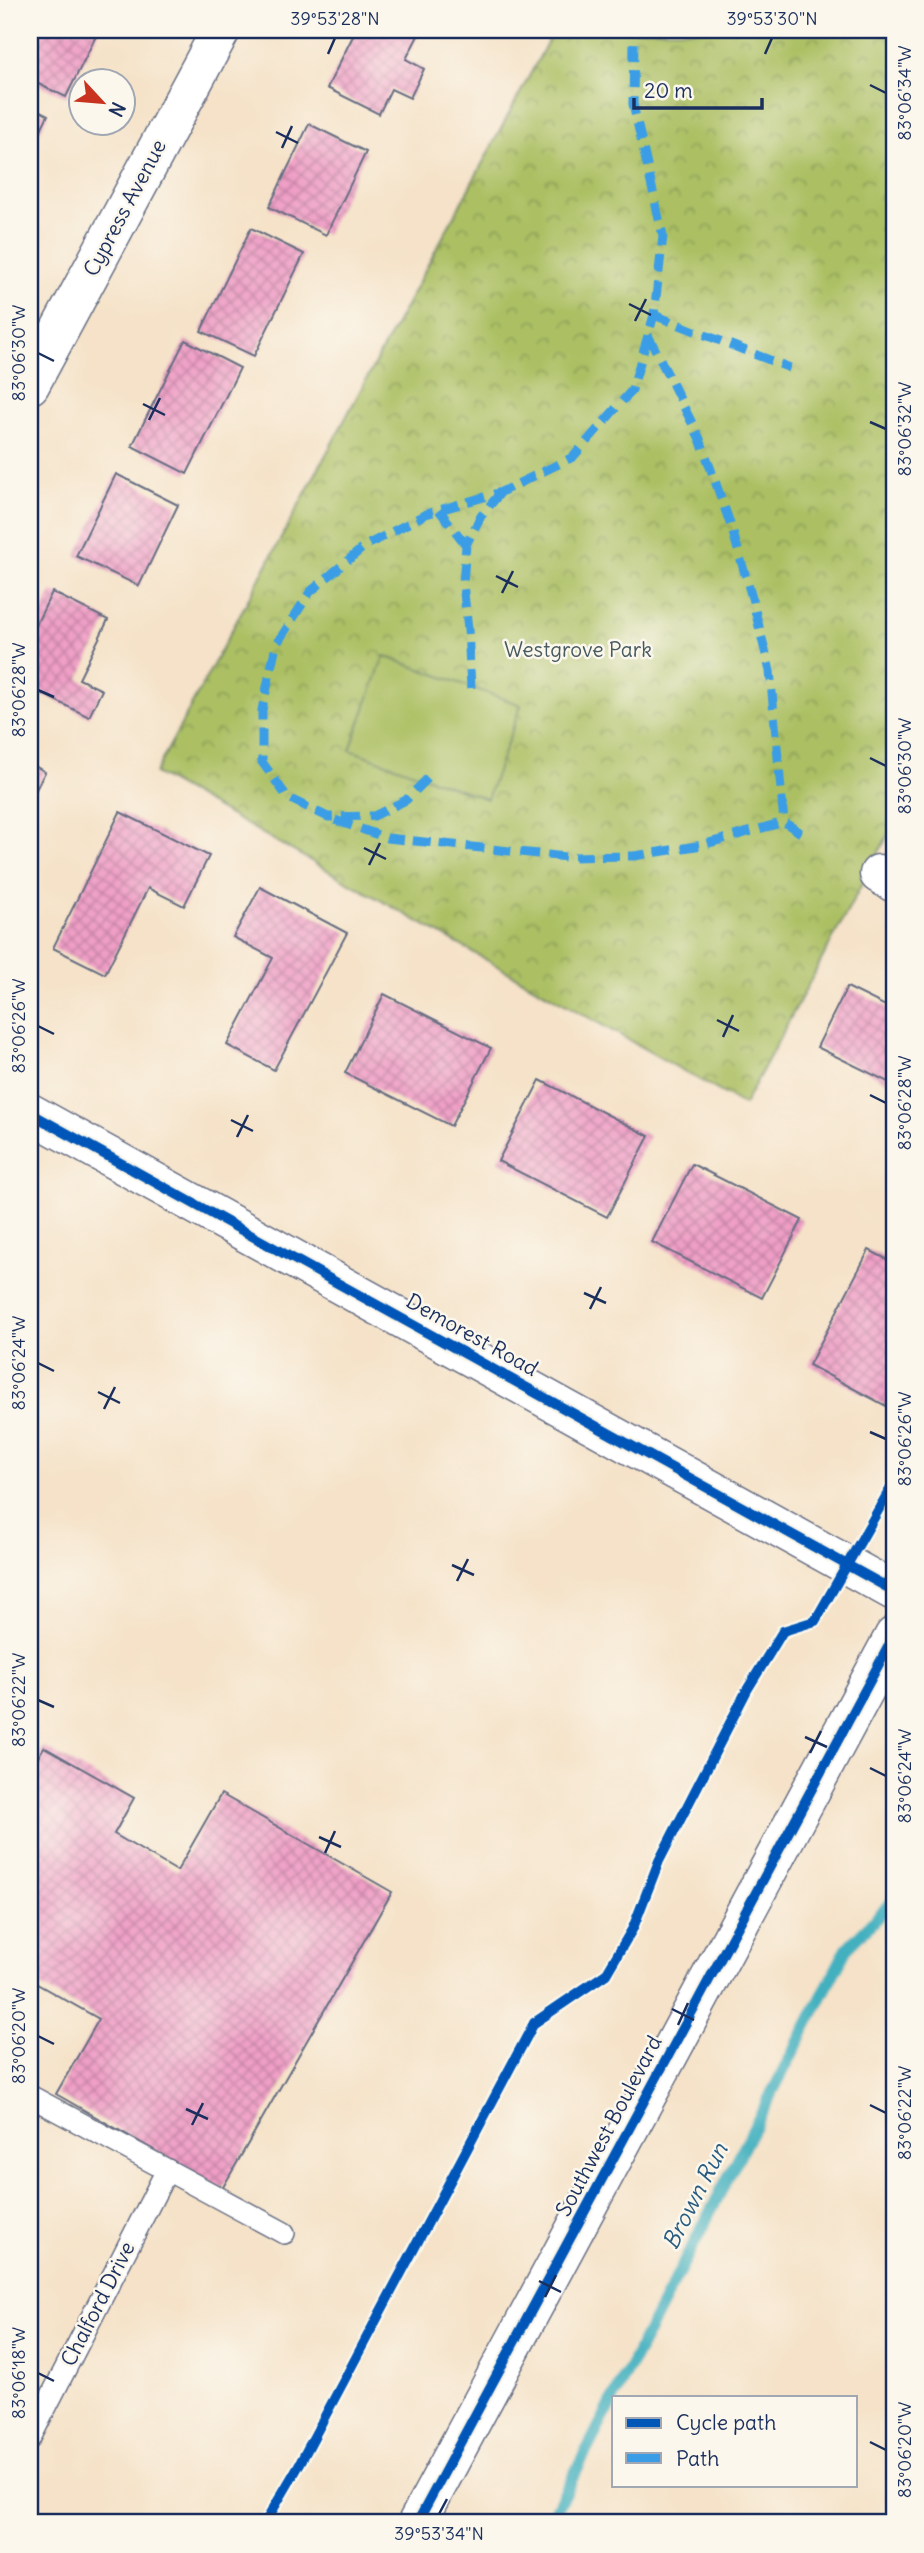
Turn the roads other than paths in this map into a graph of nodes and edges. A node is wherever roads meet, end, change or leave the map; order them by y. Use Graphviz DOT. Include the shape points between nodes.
graph roads {
  1 [pos="221,30"];
  2 [pos="30,386"];
  3 [pos="30,1113"];
  4 [pos="894,1591"];
  5 [pos="894,1636"];
  6 [pos="30,2096"];
  7 [pos="166,2170"];
  8 [pos="284,2233"];
  9 [pos="30,2438"];
  10 [pos="417,2523"];
  1 -- 2 [label="street, Cypress Avenue"];
  3 -- 4 [label="street, Demorest Road"];
  5 -- 10 [label="street, Southwest Boulevard"];
  6 -- 7 [label="lane"];
  7 -- 8 [label="lane"];
  7 -- 9 [label="lane, Chalford Drive"];
}
